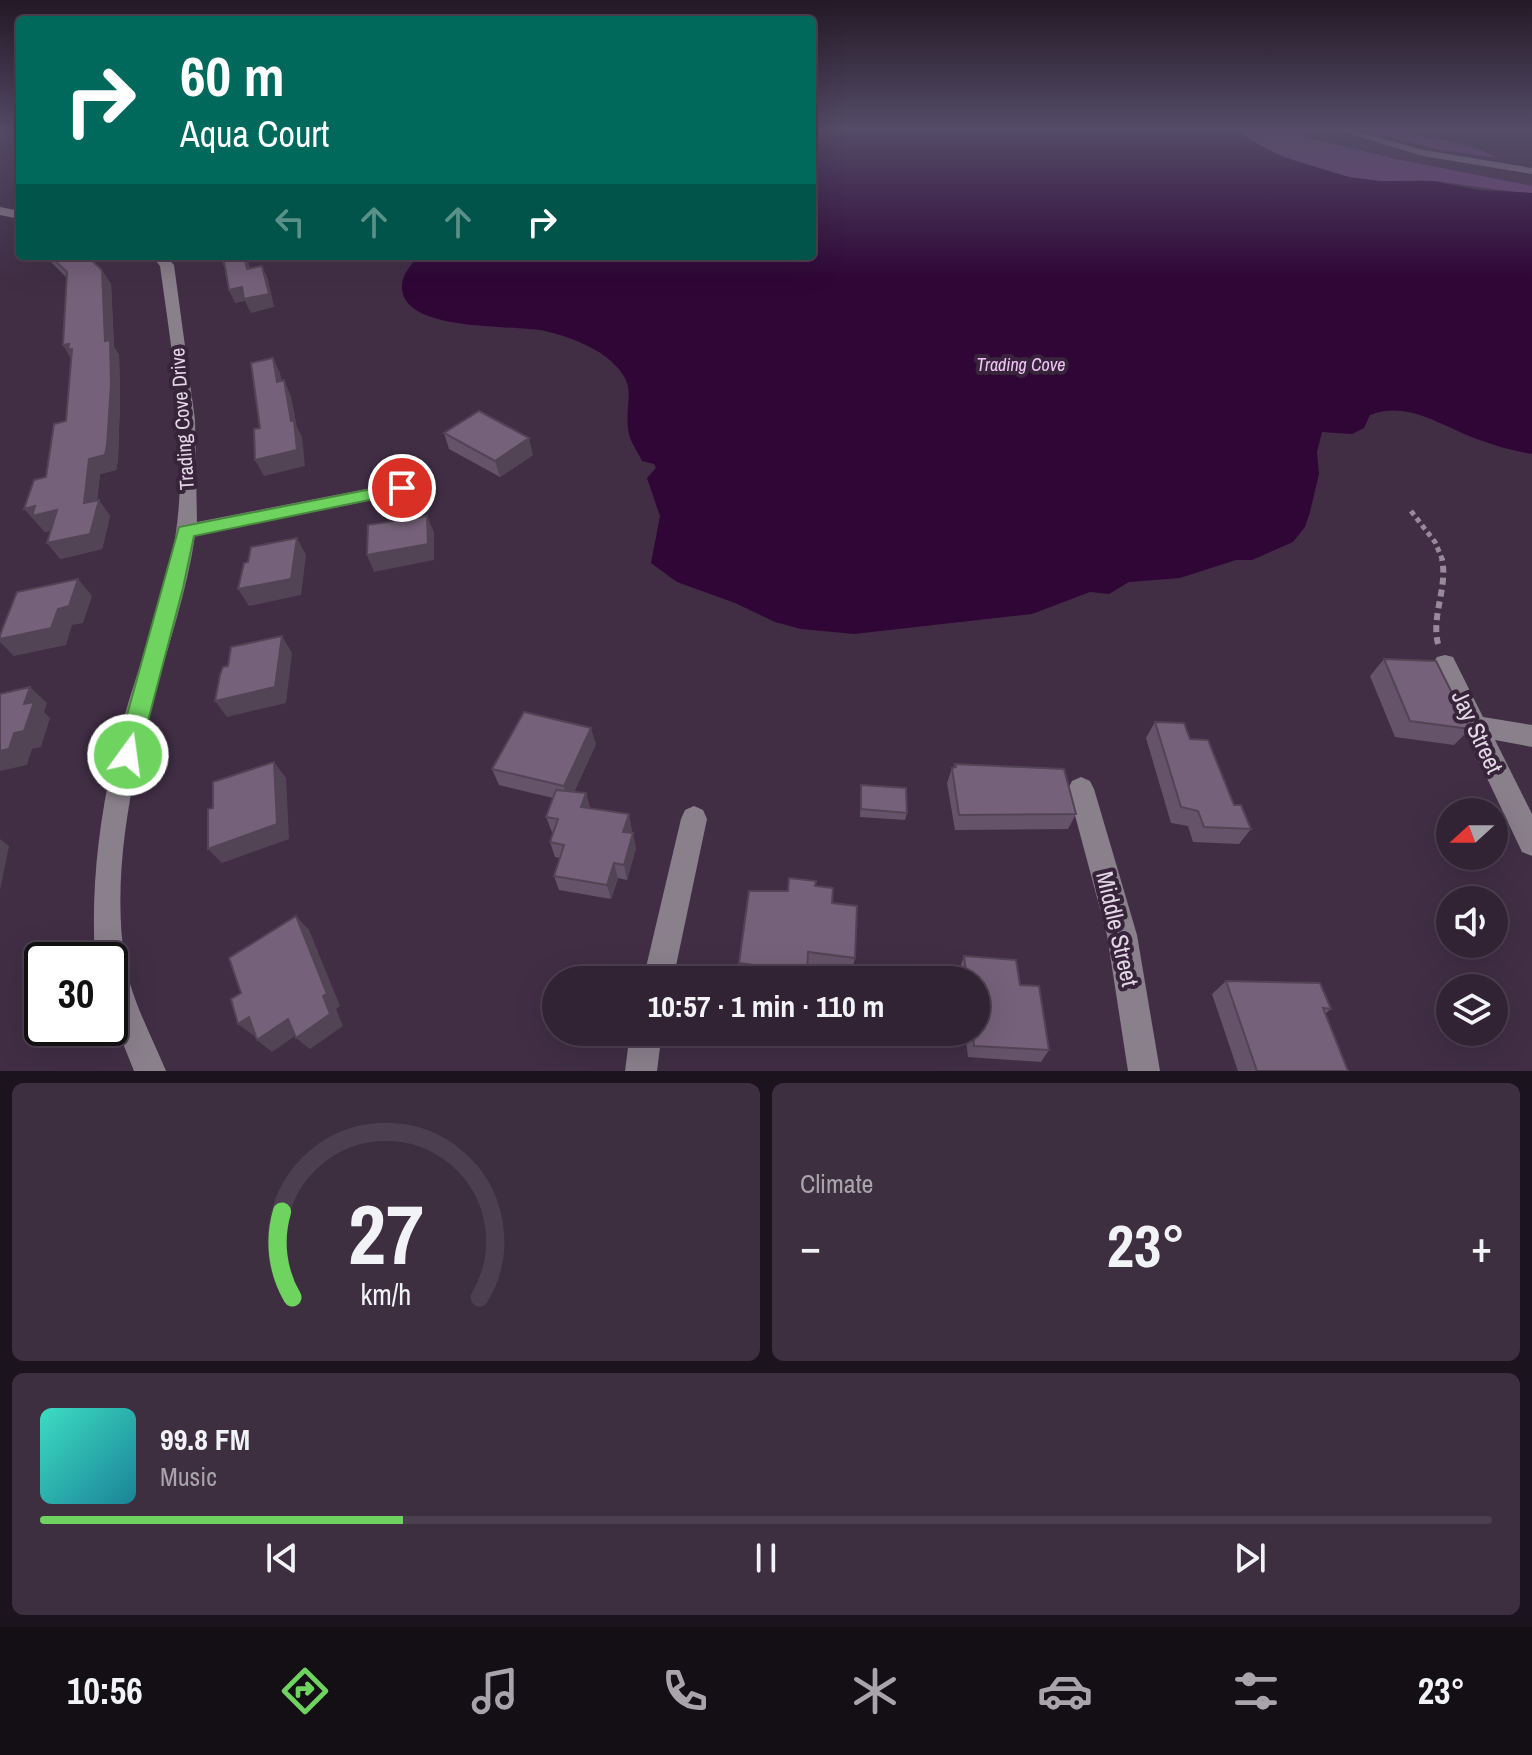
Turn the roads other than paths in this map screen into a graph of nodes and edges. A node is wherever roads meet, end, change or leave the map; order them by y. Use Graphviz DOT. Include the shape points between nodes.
graph roads {
  1 [pos="163,260"];
  2 [pos="402,488"];
  3 [pos="186,531"];
  4 [pos="1445,664"];
  5 [pos="1474,726"];
  6 [pos="1532,736"];
  7 [pos="1081,789"];
  8 [pos="694,819"];
  9 [pos="1532,843"];
  10 [pos="109,942"];
  11 [pos="661,966"];
  12 [pos="128,1017"];
  13 [pos="644,1046"];
  14 [pos="150,1071"];
  15 [pos="641,1071"];
  16 [pos="1144,1071"];
  1 -- 3 [label="street, Trading Cove Drive" via="169,274 186,427"];
  2 -- 3 [label="street"];
  3 -- 10 [label="street, Trading Cove Drive" via="131,737 108,906"];
  4 -- 5 [label="street, Jay Street"];
  5 -- 6 [label="street"];
  5 -- 9 [label="street, Jay Street"];
  7 -- 16 [label="street, Middle Street" via="1122,935"];
  8 -- 11 [label="street"];
  12 -- 14 [label="street, Trading Cove Drive"];
  13 -- 15 [label="street"];
}
